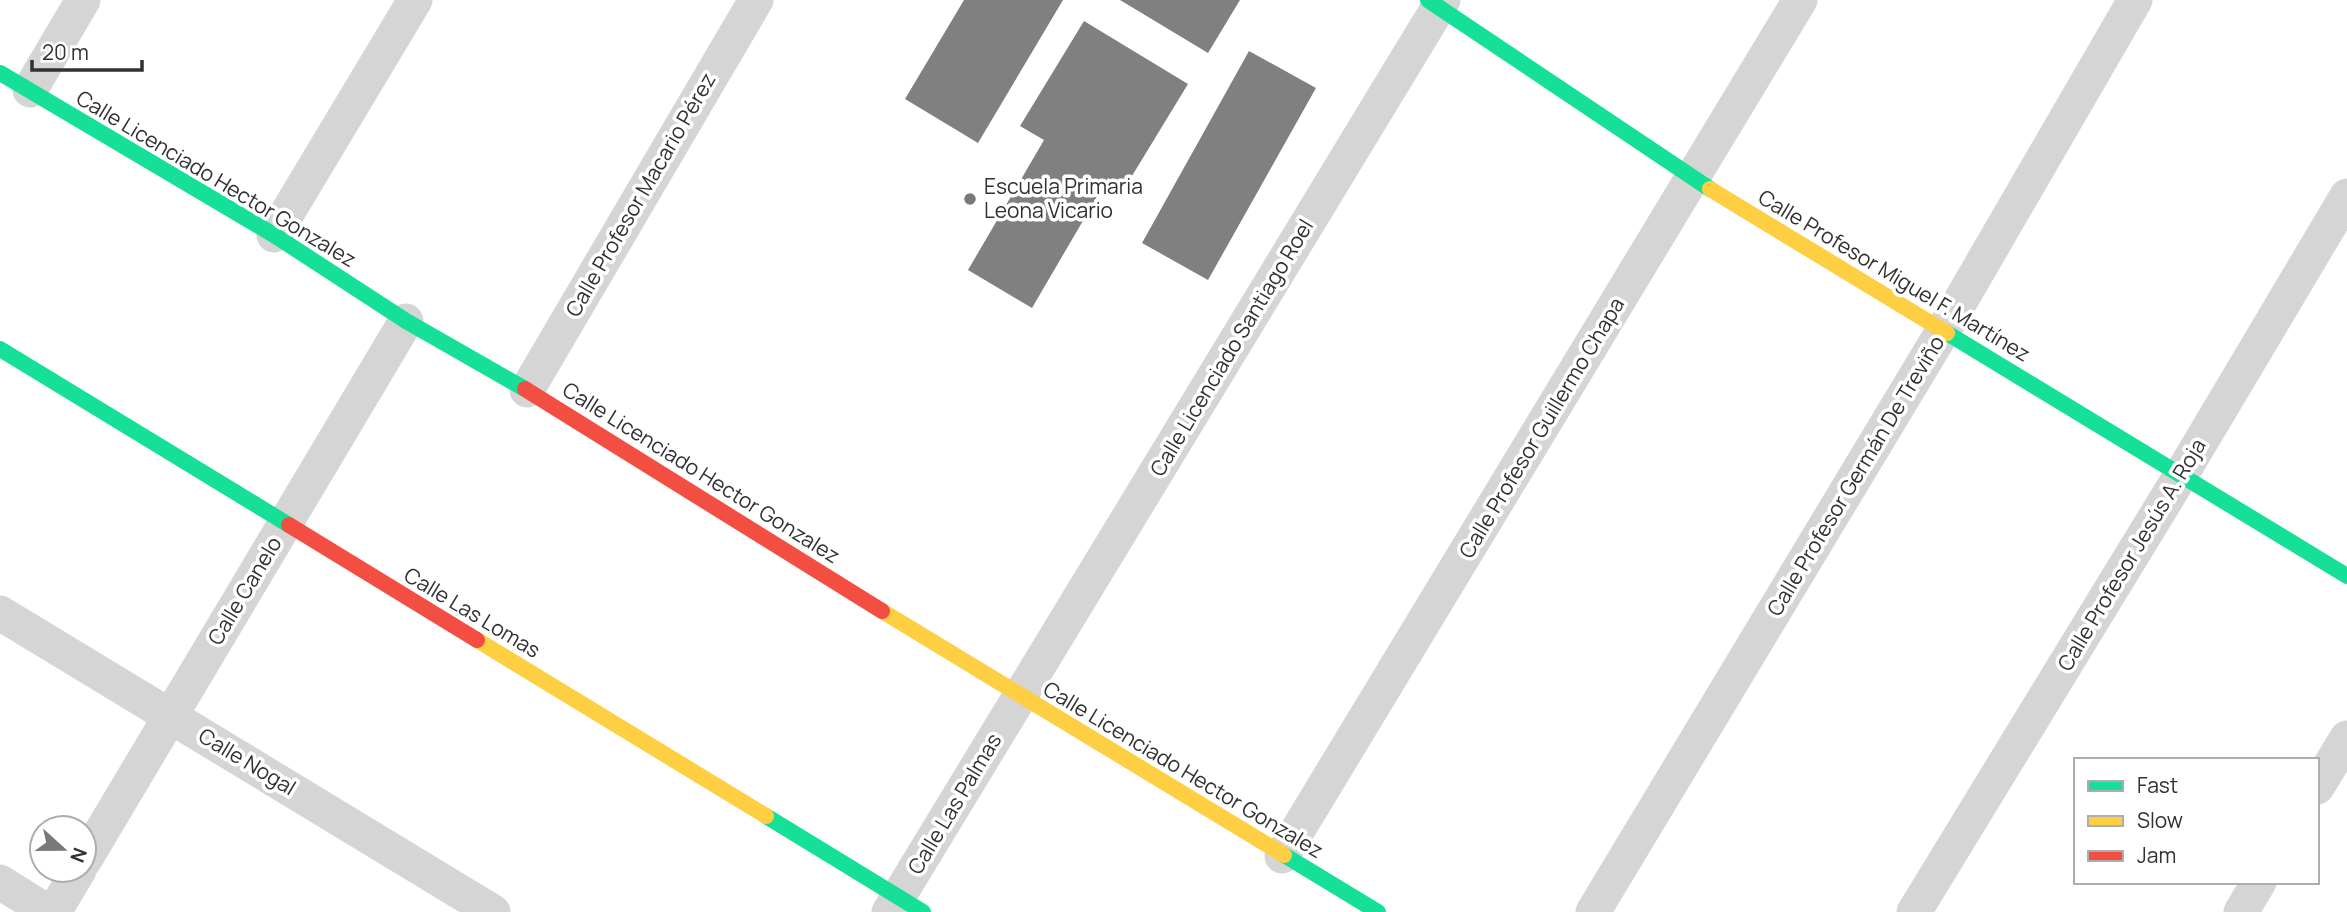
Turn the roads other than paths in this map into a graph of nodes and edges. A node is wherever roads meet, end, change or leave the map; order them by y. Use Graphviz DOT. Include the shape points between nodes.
graph roads {
  1 [pos="83,0"];
  2 [pos="415,0"];
  3 [pos="756,0"];
  4 [pos="1800,0"];
  5 [pos="2135,0"];
  6 [pos="1437,2"];
  7 [pos="0,73"];
  8 [pos="30,90"];
  9 [pos="1694,179"];
  10 [pos="2347,196"];
  11 [pos="274,235"];
  12 [pos="405,321"];
  13 [pos="1943,331"];
  14 [pos="0,349"];
  15 [pos="527,390"];
  16 [pos="2181,475"];
  17 [pos="285,524"];
  18 [pos="2347,576"];
  19 [pos="0,613"];
  20 [pos="1020,696"];
  21 [pos="171,716"];
  22 [pos="2347,738"];
  23 [pos="2319,784"];
  24 [pos="98,838"];
  25 [pos="1282,856"];
  26 [pos="0,882"];
  27 [pos="70,884"];
  28 [pos="2258,884"];
  29 [pos="903,907"];
  30 [pos="51,912"];
  31 [pos="493,912"];
  32 [pos="1378,912"];
  33 [pos="1593,912"];
  34 [pos="1914,912"];
  35 [pos="2241,912"];
  1 -- 8 [label="street"];
  2 -- 11 [label="street"];
  3 -- 15 [label="street, Calle Profesor Macario Pérez"];
  4 -- 9 [label="street, Calle Profesor Guillermo Chapa"];
  5 -- 13 [label="street, Calle Profesor Germán De Treviño"];
  6 -- 9 [label="street, Calle Profesor Miguel F. Martínez"];
  6 -- 20 [label="street, Calle Licenciado Santiago Roel"];
  7 -- 8 [label="street, Calle Licenciado Hector Gonzalez"];
  8 -- 11 [label="street, Calle Licenciado Hector Gonzalez"];
  9 -- 13 [label="street, Calle Profesor Miguel F. Martínez"];
  9 -- 25 [label="street, Calle Profesor Guillermo Chapa"];
  10 -- 16 [label="street, Calle Profesor Jesús A. Roja"];
  11 -- 12 [label="street, Calle Licenciado Hector Gonzalez"];
  12 -- 15 [label="street, Calle Licenciado Hector Gonzalez"];
  12 -- 17 [label="street, Calle Canelo"];
  13 -- 16 [label="street, Calle Profesor Miguel F. Martínez"];
  13 -- 33 [label="street, Calle Profesor Germán De Treviño"];
  14 -- 17 [label="street, Calle Las Lomas"];
  15 -- 20 [label="street, Calle Licenciado Hector Gonzalez"];
  16 -- 18 [label="street, Calle Profesor Miguel F. Martínez"];
  16 -- 34 [label="street, Calle Profesor Jesús A. Roja"];
  17 -- 21 [label="street, Calle Canelo"];
  17 -- 29 [label="street, Calle Las Lomas"];
  19 -- 21 [label="street, Calle Nogal"];
  20 -- 25 [label="street, Calle Licenciado Hector Gonzalez"];
  20 -- 29 [label="street, Calle Las Palmas"];
  21 -- 24 [label="street, Calle Canelo"];
  21 -- 31 [label="street, Calle Nogal"];
  22 -- 23 [label="street"];
  25 -- 32 [label="street, Calle Licenciado Hector Gonzalez"];
  26 -- 30 [label="street"];
  27 -- 30 [label="street"];
  28 -- 35 [label="street"];
}
